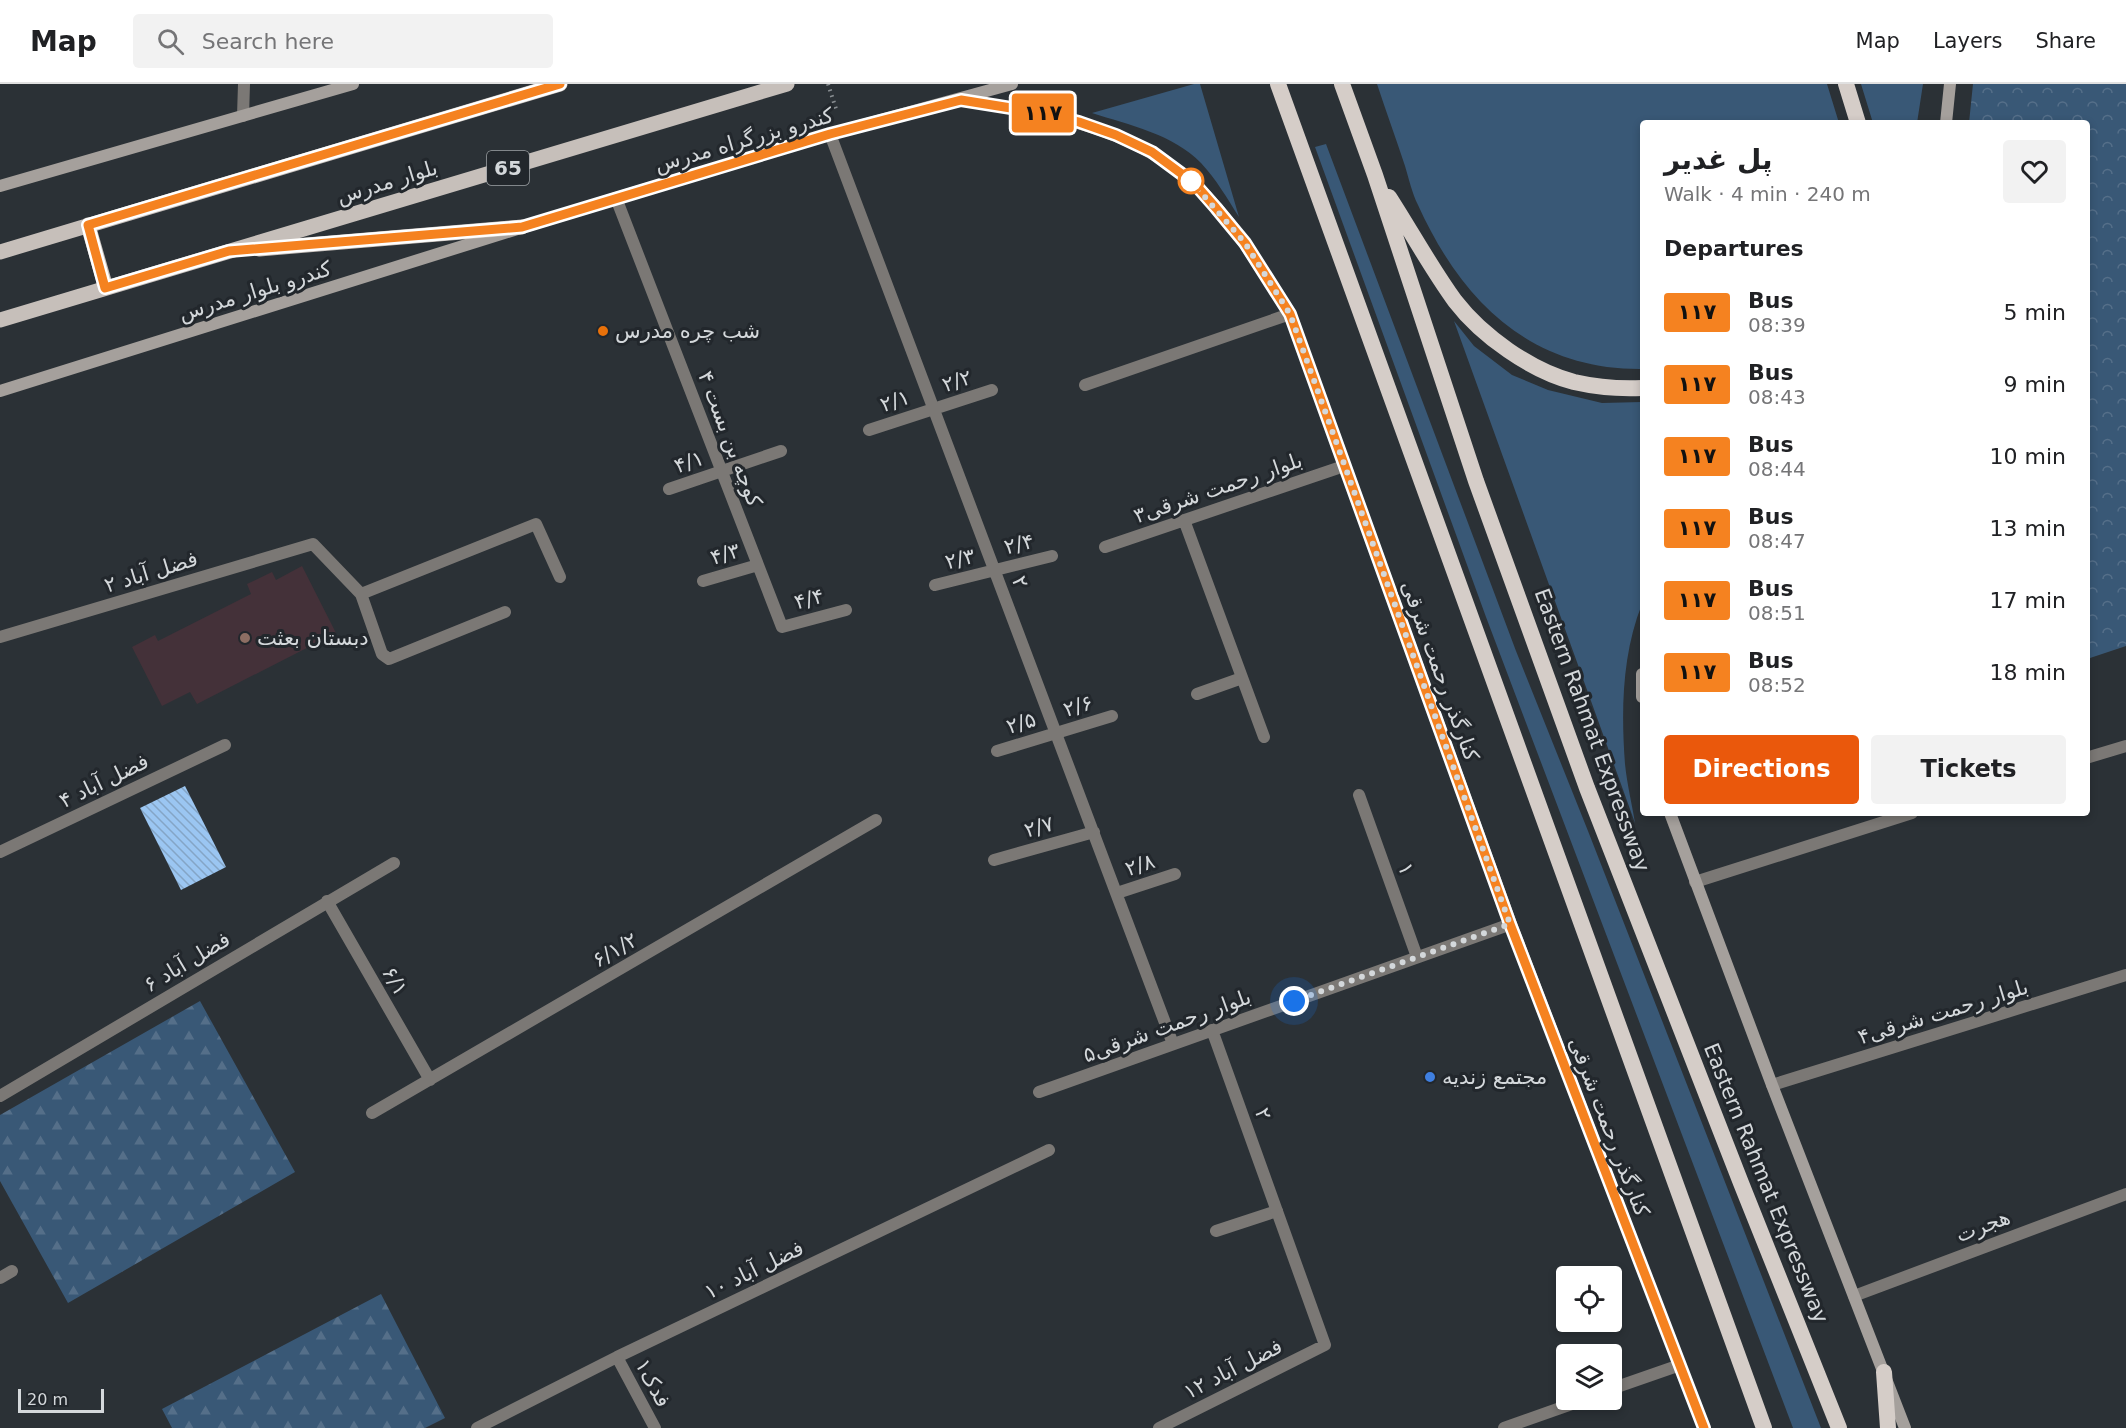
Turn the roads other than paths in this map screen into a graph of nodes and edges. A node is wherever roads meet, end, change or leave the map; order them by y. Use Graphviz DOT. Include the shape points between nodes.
graph roads {
  1 [pos="244,84"];
  2 [pos="335,84"];
  3 [pos="353,84"];
  4 [pos="560,84"];
  5 [pos="787,84"];
  6 [pos="1012,84"];
  7 [pos="1278,84"];
  8 [pos="1341,84"];
  9 [pos="1846,84"];
  10 [pos="1950,84"];
  11 [pos="324,92"];
  12 [pos="961,100"];
  13 [pos="243,116"];
  14 [pos="1857,120"];
  15 [pos="1946,120"];
  16 [pos="837,133"];
  17 [pos="1374,175"];
  18 [pos="0,186"];
  19 [pos="616,198"];
  20 [pos="88,225"];
  21 [pos="522,227"];
  22 [pos="229,251"];
  23 [pos="0,252"];
  24 [pos="105,288"];
  25 [pos="1290,314"];
  26 [pos="0,320"];
  27 [pos="1085,385"];
  28 [pos="1640,388"];
  29 [pos="992,390"];
  30 [pos="0,391"];
  31 [pos="934,409"];
  32 [pos="869,430"];
  33 [pos="781,451"];
  34 [pos="1344,466"];
  35 [pos="722,471"];
  36 [pos="669,489"];
  37 [pos="1184,520"];
  38 [pos="1105,547"];
  39 [pos="1052,556"];
  40 [pos="758,564"];
  41 [pos="995,570"];
  42 [pos="560,577"];
  43 [pos="703,581"];
  44 [pos="935,585"];
  45 [pos="361,594"];
  46 [pos="846,609"];
  47 [pos="505,612"];
  48 [pos="782,627"];
  49 [pos="0,637"];
  50 [pos="1242,678"];
  51 [pos="1197,694"];
  52 [pos="1112,716"];
  53 [pos="1056,733"];
  54 [pos="1264,737"];
  55 [pos="225,745"];
  56 [pos="2126,746"];
  57 [pos="997,751"];
  58 [pos="2090,757"];
  59 [pos="1359,795"];
  60 [pos="1671,816"];
  61 [pos="1903,816"];
  62 [pos="876,820"];
  63 [pos="1094,832"];
  64 [pos="0,852"];
  65 [pos="994,860"];
  66 [pos="394,863"];
  67 [pos="1176,874"];
  68 [pos="1695,882"];
  69 [pos="1117,893"];
  70 [pos="327,901"];
  71 [pos="1510,924"];
  72 [pos="1417,957"];
  73 [pos="2126,975"];
  74 [pos="1212,1030"];
  75 [pos="1173,1044"];
  76 [pos="430,1080"];
  77 [pos="1772,1085"];
  78 [pos="1039,1092"];
  79 [pos="0,1096"];
  80 [pos="372,1113"];
  81 [pos="1050,1150"];
  82 [pos="2126,1194"];
  83 [pos="1277,1211"];
  84 [pos="1216,1231"];
  85 [pos="12,1271"];
  86 [pos="0,1278"];
  87 [pos="1854,1296"];
  88 [pos="1325,1345"];
  89 [pos="617,1357"];
  90 [pos="1680,1365"];
  91 [pos="1884,1372"];
  92 [pos="1622,1385"];
  93 [pos="1556,1410"];
  94 [pos="477,1428"];
  95 [pos="655,1428"];
  96 [pos="1159,1428"];
  97 [pos="1504,1428"];
  98 [pos="1704,1428"];
  99 [pos="1764,1428"];
  100 [pos="1839,1428"];
  101 [pos="1888,1428"];
  102 [pos="1905,1428"];
  1 -- 13 [label="street"];
  2 -- 11 [label="main road"];
  3 -- 11 [label="main road"];
  4 -- 20 [label="main road, بلوار مدرس"];
  5 -- 22 [label="main road, بلوار مدرس / 65"];
  6 -- 12 [label="main road, کندرو بزرگراه مدرس"];
  7 -- 99 [label="highway"];
  8 -- 17 [label="highway"];
  9 -- 14 [label="highway"];
  10 -- 15 [label="main road"];
  11 -- 13 [label="main road"];
  12 -- 16 [label="main road, کندرو بزرگراه مدرس"];
  12 -- 25 [label="main road, کنارگذر رحمت شرقی" via="1079,122 1152,152 1194,183 1216,208 1245,243"];
  13 -- 18 [label="main road"];
  16 -- 19 [label="main road, کندرو بزرگراه مدرس"];
  16 -- 31 [label="street, ۲"];
  17 -- 28 [label="highway" via="1456,302 1489,336 1531,364 1574,382"];
  17 -- 100 [label="highway, Eastern Rahmat Expressway" via="1476,482 1587,788"];
  19 -- 21 [label="main road, کندرو بزرگراه مدرس"];
  19 -- 35 [label="street, کوچه بن بست ۴"];
  20 -- 23 [label="main road, بلوار مدرس"];
  20 -- 24 [label="main road"];
  21 -- 22 [label="main road"];
  21 -- 30 [label="main road, کندرو بلوار مدرس"];
  22 -- 24 [label="main road, بلوار مدرس / 65"];
  24 -- 26 [label="main road, بلوار مدرس / 65"];
  25 -- 27 [label="street"];
  25 -- 34 [label="main road, کنارگذر رحمت شرقی"];
  29 -- 31 [label="street, ۲/۲"];
  31 -- 32 [label="street, ۲/۱"];
  31 -- 41 [label="street, ۲"];
  33 -- 35 [label="street, ۴/۱"];
  34 -- 37 [label="street, بلوار رحمت شرقی۳"];
  34 -- 71 [label="main road, کنارگذر رحمت شرقی"];
  35 -- 36 [label="street, ۴/۱"];
  35 -- 40 [label="street, کوچه بن بست ۴"];
  37 -- 38 [label="street, بلوار رحمت شرقی۳"];
  37 -- 50 [label="street"];
  39 -- 41 [label="street, ۲/۴"];
  40 -- 43 [label="street, ۴/۳"];
  40 -- 48 [label="street, کوچه بن بست ۴"];
  41 -- 44 [label="street, ۲/۳"];
  41 -- 53 [label="street, ۲"];
  42 -- 45 [label="street" via="536,525"];
  45 -- 47 [label="street" via="382,654 389,659"];
  45 -- 49 [label="street, فضل آباد ۲" via="313,544"];
  46 -- 48 [label="street, ۴/۴"];
  50 -- 51 [label="street"];
  50 -- 54 [label="street"];
  52 -- 53 [label="street, ۲/۶"];
  53 -- 57 [label="street, ۲/۵"];
  53 -- 63 [label="street, ۲"];
  55 -- 64 [label="street, فضل آباد ۴"];
  56 -- 58 [label="street"];
  59 -- 72 [label="street, ۱"];
  60 -- 68 [label="main road"];
  61 -- 68 [label="street"];
  62 -- 76 [label="street, ۶/۱/۲"];
  63 -- 65 [label="street, ۲/۷"];
  63 -- 69 [label="street, ۲"];
  66 -- 70 [label="street, فضل آباد ۶"];
  67 -- 69 [label="street, ۲/۸"];
  68 -- 77 [label="main road"];
  69 -- 75 [label="street, ۲"];
  70 -- 76 [label="street, ۶/۱"];
  70 -- 79 [label="street, فضل آباد ۶"];
  71 -- 72 [label="street, ۵بلوار رحمت شرقی"];
  71 -- 90 [label="main road, کنارگذر رحمت شرقی"];
  72 -- 74 [label="street, ۵بلوار رحمت شرقی"];
  73 -- 77 [label="street, بلوار رحمت شرقی۴"];
  74 -- 75 [label="street, ۵بلوار رحمت شرقی"];
  74 -- 83 [label="street, ۲"];
  75 -- 78 [label="street, ۵بلوار رحمت شرقی"];
  76 -- 80 [label="street, ۶/۱/۲"];
  77 -- 87 [label="main road"];
  81 -- 89 [label="street, فضل آباد ۱۰"];
  82 -- 87 [label="street, هجرت"];
  83 -- 84 [label="street"];
  83 -- 88 [label="street, ۲"];
  85 -- 86 [label="street"];
  87 -- 91 [label="main road"];
  88 -- 96 [label="street, فضل آباد ۱۲"];
  89 -- 94 [label="street, فضل آباد ۱۰"];
  89 -- 95 [label="street, فدک۱"];
  90 -- 92 [label="street"];
  90 -- 98 [label="main road, کنارگذر رحمت شرقی"];
  91 -- 101 [label="highway"];
  91 -- 102 [label="main road"];
  93 -- 97 [label="street"];
}
